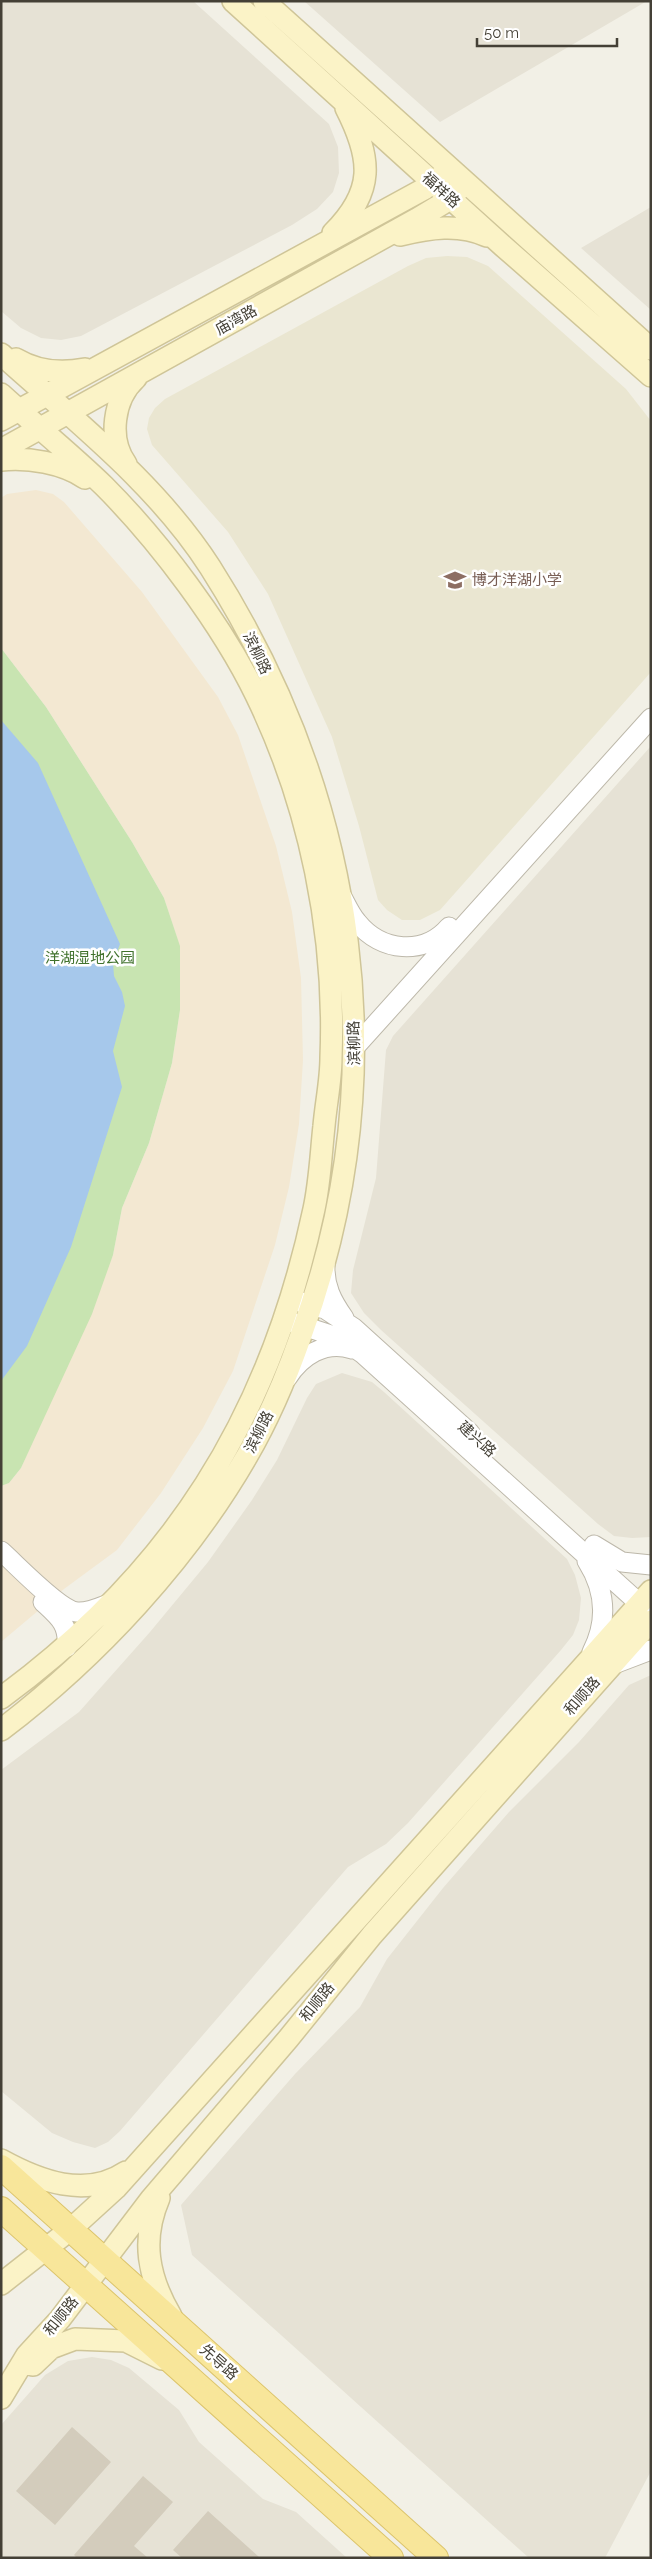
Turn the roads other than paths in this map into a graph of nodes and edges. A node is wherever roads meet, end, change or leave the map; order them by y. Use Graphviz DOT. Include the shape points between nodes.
graph roads {
  1 [pos="233,1"];
  2 [pos="264,1"];
  3 [pos="341,99"];
  4 [pos="449,168"];
  5 [pos="434,183"];
  6 [pos="466,183"];
  7 [pos="450,198"];
  8 [pos="376,242"];
  9 [pos="503,246"];
  10 [pos="311,251"];
  11 [pos="651,349"];
  12 [pos="1,353"];
  13 [pos="120,355"];
  14 [pos="142,372"];
  15 [pos="651,376"];
  16 [pos="1,394"];
  17 [pos="46,395"];
  18 [pos="67,414"];
  19 [pos="10,415"];
  20 [pos="40,429"];
  21 [pos="1,450"];
  22 [pos="1,460"];
  23 [pos="133,475"];
  24 [pos="110,493"];
  25 [pos="651,703"];
  26 [pos="651,718"];
  27 [pos="340,894"];
  28 [pos="355,1047"];
  29 [pos="325,1264"];
  30 [pos="292,1299"];
  31 [pos="313,1305"];
  32 [pos="295,1323"];
  33 [pos="354,1328"];
  34 [pos="359,1351"];
  35 [pos="281,1388"];
  36 [pos="574,1544"];
  37 [pos="594,1545"];
  38 [pos="1,1551"];
  39 [pos="1,1564"];
  40 [pos="651,1565"];
  41 [pos="648,1600"];
  42 [pos="112,1602"];
  43 [pos="60,1611"];
  44 [pos="651,1621"];
  45 [pos="66,1647"];
  46 [pos="651,1650"];
  47 [pos="599,1662"];
  48 [pos="1,1698"];
  49 [pos="1,1730"];
  50 [pos="1,2160"];
  51 [pos="142,2160"];
  52 [pos="1,2166"];
  53 [pos="167,2180"];
  54 [pos="1,2209"];
  55 [pos="71,2229"];
  56 [pos="46,2249"];
  57 [pos="105,2260"];
  58 [pos="1,2284"];
  59 [pos="86,2285"];
  60 [pos="175,2323"];
  61 [pos="183,2371"];
  62 [pos="1,2399"];
  63 [pos="391,2558"];
  64 [pos="436,2558"];
  1 -- 3 [label="main road, 福祥路"];
  2 -- 4 [label="main road, 福祥路"];
  3 -- 5 [label="main road, 福祥路"];
  3 -- 10 [label="main road" via="365,155 365,179 358,202 344,222"];
  4 -- 5 [label="main road, 庙湾路"];
  4 -- 6 [label="main road, 福祥路"];
  5 -- 7 [label="main road, 福祥路"];
  5 -- 10 [label="main road, 庙湾路"];
  6 -- 7 [label="main road, 庙湾路"];
  6 -- 11 [label="main road, 福祥路"];
  7 -- 8 [label="main road, 庙湾路"];
  7 -- 9 [label="main road, 福祥路"];
  8 -- 9 [label="main road" via="454,227 469,228"];
  8 -- 14 [label="main road, 庙湾路"];
  9 -- 15 [label="main road, 福祥路"];
  10 -- 13 [label="main road, 庙湾路"];
  12 -- 13 [label="main road" via="41,370 64,373 85,369"];
  12 -- 17 [label="main road, 滨柳路"];
  13 -- 17 [label="main road, 庙湾路"];
  14 -- 18 [label="main road, 庙湾路"];
  14 -- 23 [label="main road" via="127,386 115,422 120,456"];
  16 -- 19 [label="main road, 滨柳路"];
  17 -- 18 [label="main road, 滨柳路"];
  17 -- 19 [label="main road, 庙湾路"];
  18 -- 20 [label="main road, 庙湾路"];
  18 -- 23 [label="main road, 滨柳路"];
  19 -- 20 [label="main road, 滨柳路"];
  20 -- 21 [label="main road, 庙湾路"];
  20 -- 24 [label="main road, 滨柳路"];
  22 -- 24 [label="main road" via="30,460 55,465 81,475"];
  23 -- 27 [label="main road, 滨柳路" via="208,564 244,627 306,765 331,847"];
  24 -- 30 [label="main road, 滨柳路" via="166,558 226,642 256,695 281,753 315,868 328,946 331,1058 315,1206"];
  25 -- 27 [label="street" via="433,942 406,947 370,934 358,923"];
  26 -- 28 [label="street"];
  27 -- 28 [label="main road, 滨柳路" via="353,995"];
  28 -- 29 [label="main road, 滨柳路" via="342,1194"];
  29 -- 31 [label="main road, 滨柳路"];
  29 -- 33 [label="street" via="329,1293 343,1317"];
  30 -- 31 [label="street, 建兴路"];
  30 -- 32 [label="main road, 滨柳路"];
  31 -- 32 [label="main road, 滨柳路"];
  31 -- 33 [label="street, 建兴路"];
  32 -- 34 [label="street" via="340,1338"];
  32 -- 35 [label="main road, 滨柳路"];
  32 -- 42 [label="main road, 滨柳路" via="268,1366 219,1463 167,1540"];
  33 -- 37 [label="street, 建兴路"];
  34 -- 35 [label="street" via="333,1346 309,1353 290,1372"];
  34 -- 36 [label="street"];
  35 -- 49 [label="main road, 滨柳路" via="247,1455 211,1514 165,1573 66,1677"];
  36 -- 41 [label="street"];
  36 -- 47 [label="street" via="588,1563 603,1597"];
  37 -- 40 [label="street" via="622,1562"];
  37 -- 41 [label="street, 建兴路"];
  38 -- 43 [label="street"];
  39 -- 43 [label="street"];
  41 -- 47 [label="main road, 和顺路"];
  42 -- 43 [label="street" via="93,1610"];
  42 -- 45 [label="main road, 滨柳路"];
  43 -- 45 [label="street" via="67,1630"];
  44 -- 47 [label="main road, 和顺路"];
  45 -- 48 [label="main road, 滨柳路"];
  46 -- 47 [label="street"];
  47 -- 51 [label="main road, 和顺路"];
  47 -- 53 [label="main road, 和顺路"];
  50 -- 51 [label="main road" via="26,2173 74,2186 98,2184 120,2176"];
  51 -- 55 [label="main road, 和顺路"];
  52 -- 55 [label="main road, 先导路"];
  53 -- 57 [label="main road, 和顺路"];
  53 -- 60 [label="main road" via="150,2224 149,2246 158,2294"];
  54 -- 56 [label="main road, 先导路"];
  55 -- 56 [label="main road, 和顺路"];
  55 -- 57 [label="main road, 先导路"];
  56 -- 58 [label="main road, 和顺路"];
  56 -- 59 [label="main road, 先导路"];
  57 -- 59 [label="main road, 和顺路"];
  57 -- 60 [label="main road, 先导路"];
  59 -- 61 [label="main road, 先导路"];
  59 -- 62 [label="main road, 和顺路" via="27,2356"];
  60 -- 64 [label="main road, 先导路"];
  61 -- 62 [label="main road" via="126,2341 75,2339 51,2348"];
  61 -- 63 [label="main road, 先导路"];
}
